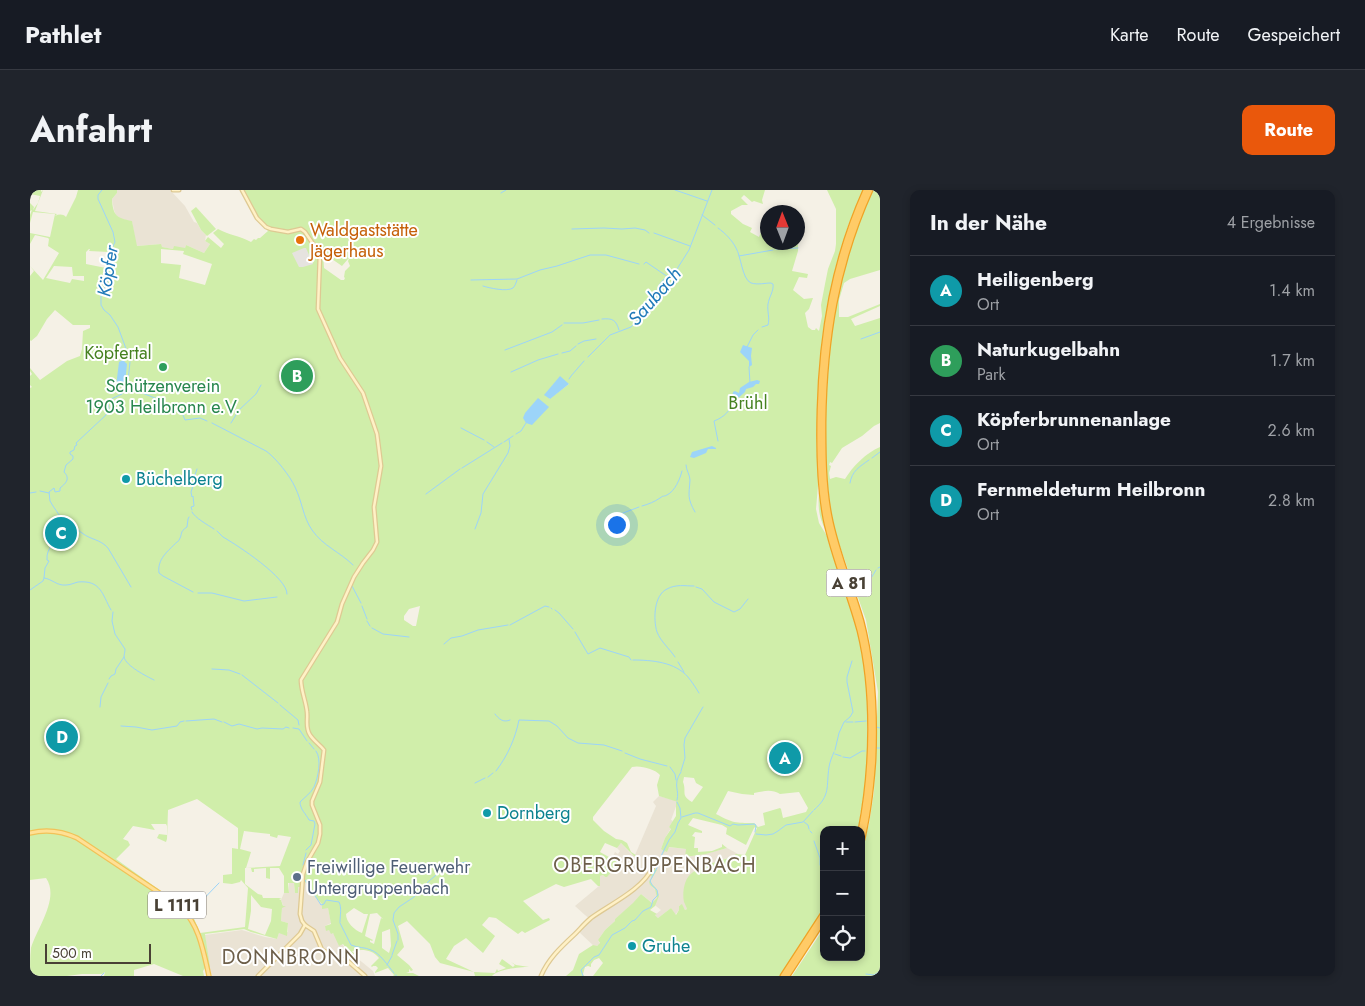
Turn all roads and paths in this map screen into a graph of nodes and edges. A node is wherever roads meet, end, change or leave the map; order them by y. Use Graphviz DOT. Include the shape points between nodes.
graph roads {
  1 [pos="173,190"];
  2 [pos="178,190"];
  3 [pos="242,190"];
  4 [pos="868,190"];
  5 [pos="821,481"];
  6 [pos="819,490"];
  7 [pos="826,533"];
  8 [pos="831,540"];
  9 [pos="862,826"];
  10 [pos="864,826"];
  11 [pos="30,833"];
  12 [pos="653,867"];
  13 [pos="822,916"];
  14 [pos="305,925"];
  15 [pos="820,926"];
  16 [pos="209,976"];
  17 [pos="258,976"];
  18 [pos="365,976"];
  19 [pos="541,976"];
  20 [pos="783,976"];
  21 [pos="787,976"];
  1 -- 2 [label="street"];
  3 -- 14 [label="street" via="257,218 266,227 288,232 299,228 320,254 318,309 340,358 363,393 377,434 381,466 374,509 377,542 354,577 337,622 301,680 306,700 307,729 324,750 320,782 312,801 320,834 304,871 301,910"];
  4 -- 5 [label="highway, A 81" via="843,249 829,309 820,400"];
  4 -- 10 [label="highway, A 81" via="850,238 836,293 827,357 823,429 829,517 861,622 872,677 872,766"];
  5 -- 6 [label="highway"];
  5 -- 8 [label="highway, A 81"];
  7 -- 8 [label="highway"];
  8 -- 9 [label="highway, A 81" via="852,602 868,677 870,744"];
  11 -- 16 [label="main road, L 1111" via="59,832 77,838 182,908 196,927"];
  12 -- 19 [label="street" via="644,880 577,932 552,957"];
  13 -- 20 [label="highway"];
  14 -- 17 [label="street"];
  14 -- 18 [label="street" via="314,931 322,950 349,962"];
  15 -- 21 [label="highway"];
}
